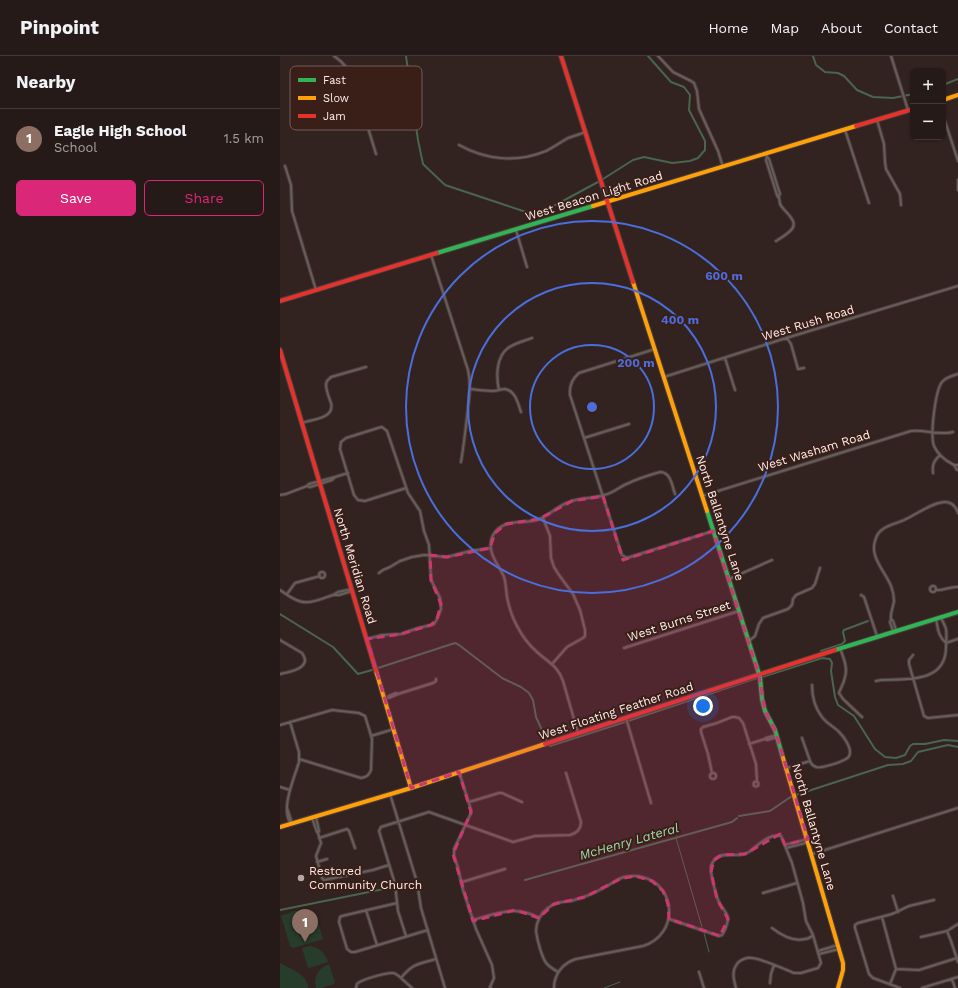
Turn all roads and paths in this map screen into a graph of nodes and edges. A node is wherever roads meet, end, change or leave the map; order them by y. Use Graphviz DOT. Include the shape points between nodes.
graph roads {
  1 [pos="334,56"];
  2 [pos="561,56"];
  3 [pos="658,56"];
  4 [pos="891,56"];
  5 [pos="346,66"];
  6 [pos="958,95"];
  7 [pos="946,99"];
  8 [pos="908,110"];
  9 [pos="877,120"];
  10 [pos="946,124"];
  11 [pos="369,130"];
  12 [pos="845,130"];
  13 [pos="586,132"];
  14 [pos="459,145"];
  15 [pos="376,154"];
  16 [pos="767,155"];
  17 [pos="958,161"];
  18 [pos="285,166"];
  19 [pos="723,167"];
  20 [pos="958,180"];
  21 [pos="958,190"];
  22 [pos="608,202"];
  23 [pos="869,203"];
  24 [pos="901,206"];
  25 [pos="516,230"];
  26 [pos="776,241"];
  27 [pos="431,256"];
  28 [pos="527,267"];
  29 [pos="958,286"];
  30 [pos="316,290"];
  31 [pos="280,301"];
  32 [pos="532,338"];
  33 [pos="788,338"];
  34 [pos="655,349"];
  35 [pos="280,350"];
  36 [pos="725,358"];
  37 [pos="366,367"];
  38 [pos="804,368"];
  39 [pos="958,374"];
  40 [pos="664,377"];
  41 [pos="470,389"];
  42 [pos="498,390"];
  43 [pos="735,390"];
  44 [pos="521,412"];
  45 [pos="302,423"];
  46 [pos="629,424"];
  47 [pos="933,432"];
  48 [pos="953,432"];
  49 [pos="584,438"];
  50 [pos="940,454"];
  51 [pos="460,462"];
  52 [pos="954,465"];
  53 [pos="958,469"];
  54 [pos="934,473"];
  55 [pos="348,474"];
  56 [pos="320,482"];
  57 [pos="406,488"];
  58 [pos="675,494"];
  59 [pos="280,495"];
  60 [pos="603,496"];
  61 [pos="702,496"];
  62 [pos="958,514"];
  63 [pos="542,518"];
  64 [pos="713,531"];
  65 [pos="491,548"];
  66 [pos="430,555"];
  67 [pos="772,560"];
  68 [pos="820,568"];
  69 [pos="379,573"];
  70 [pos="320,576"];
  71 [pos="729,579"];
  72 [pos="958,587"];
  73 [pos="280,590"];
  74 [pos="352,590"];
  75 [pos="936,590"];
  76 [pos="287,594"];
  77 [pos="861,595"];
  78 [pos="739,611"];
  79 [pos="958,612"];
  80 [pos="941,617"];
  81 [pos="936,619"];
  82 [pos="894,631"];
  83 [pos="876,636"];
  84 [pos="367,639"];
  85 [pos="958,639"];
  86 [pos="280,640"];
  87 [pos="749,641"];
  88 [pos="946,643"];
  89 [pos="624,648"];
  90 [pos="840,648"];
  91 [pos="913,655"];
  92 [pos="552,664"];
  93 [pos="280,674"];
  94 [pos="759,675"];
  95 [pos="436,678"];
  96 [pos="913,678"];
  97 [pos="876,681"];
  98 [pos="812,685"];
  99 [pos="386,698"];
  100 [pos="958,715"];
  101 [pos="862,717"];
  102 [pos="626,718"];
  103 [pos="290,722"];
  104 [pos="280,725"];
  105 [pos="394,729"];
  106 [pos="578,733"];
  107 [pos="371,736"];
  108 [pos="777,736"];
  109 [pos="802,738"];
  110 [pos="749,744"];
  111 [pos="299,759"];
  112 [pos="810,761"];
  113 [pos="787,768"];
  114 [pos="460,772"];
  115 [pos="566,773"];
  116 [pos="712,773"];
  117 [pos="757,782"];
  118 [pos="280,787"];
  119 [pos="411,788"];
  120 [pos="290,790"];
  121 [pos="390,794"];
  122 [pos="469,802"];
  123 [pos="522,802"];
  124 [pos="651,803"];
  125 [pos="958,808"];
  126 [pos="314,817"];
  127 [pos="399,821"];
  128 [pos="291,824"];
  129 [pos="465,825"];
  130 [pos="280,827"];
  131 [pos="319,838"];
  132 [pos="808,840"];
  133 [pos="785,847"];
  134 [pos="355,848"];
  135 [pos="812,854"];
  136 [pos="326,859"];
  137 [pos="317,862"];
  138 [pos="389,865"];
  139 [pos="505,869"];
  140 [pos="462,882"];
  141 [pos="797,883"];
  142 [pos="763,893"];
  143 [pos="893,896"];
  144 [pos="934,900"];
  145 [pos="397,903"];
  146 [pos="366,910"];
  147 [pos="898,912"];
  148 [pos="882,916"];
  149 [pos="539,918"];
  150 [pos="669,919"];
  151 [pos="473,921"];
  152 [pos="958,924"];
  153 [pos="772,928"];
  154 [pos="428,930"];
  155 [pos="947,931"];
  156 [pos="814,935"];
  157 [pos="406,936"];
  158 [pos="921,937"];
  159 [pos="377,945"];
  160 [pos="839,947"];
  161 [pos="818,951"];
  162 [pos="819,954"];
  163 [pos="957,958"];
  164 [pos="436,959"];
  165 [pos="958,962"];
  166 [pos="774,965"];
  167 [pos="896,968"];
  168 [pos="558,972"];
  169 [pos="699,972"];
  170 [pos="958,976"];
  171 [pos="401,978"];
  172 [pos="952,979"];
  173 [pos="770,982"];
  174 [pos="890,984"];
  175 [pos="356,988"];
  176 [pos="412,988"];
  177 [pos="445,988"];
  178 [pos="490,988"];
  179 [pos="554,988"];
  180 [pos="704,988"];
  181 [pos="736,988"];
  182 [pos="838,988"];
  183 [pos="900,988"];
  184 [pos="922,988"];
  185 [pos="954,988"];
  1 -- 5 [label="street"];
  2 -- 13 [label="street, North Ballantyne Lane"];
  3 -- 19 [label="street" via="673,72 694,83 699,109"];
  4 -- 8 [label="street"];
  6 -- 7 [label="street"];
  8 -- 9 [label="street, West Beacon Light Road"];
  9 -- 12 [label="street, West Beacon Light Road"];
  9 -- 24 [label="street" via="884,144 886,169 900,194"];
  10 -- 17 [label="street"];
  11 -- 15 [label="street"];
  12 -- 16 [label="street, West Beacon Light Road"];
  12 -- 23 [label="street"];
  13 -- 14 [label="street" via="542,153 517,158 487,157"];
  13 -- 22 [label="street, North Ballantyne Lane"];
  16 -- 19 [label="street, West Beacon Light Road"];
  16 -- 26 [label="street" via="766,160 780,204 794,223 793,228"];
  18 -- 30 [label="street" via="291,184 292,211"];
  19 -- 22 [label="street, West Beacon Light Road"];
  20 -- 21 [label="street"];
  22 -- 25 [label="street, West Beacon Light Road"];
  22 -- 34 [label="street, North Ballantyne Lane"];
  25 -- 27 [label="street, West Beacon Light Road"];
  25 -- 28 [label="street"];
  27 -- 30 [label="street, West Beacon Light Road"];
  27 -- 41 [label="street" via="468,370"];
  29 -- 33 [label="street, West Rush Road"];
  30 -- 31 [label="street, West Beacon Light Road"];
  32 -- 42 [label="street" via="506,350 502,356 497,379"];
  33 -- 36 [label="street, West Rush Road"];
  33 -- 38 [label="street" via="798,369"];
  34 -- 40 [label="street, North Ballantyne Lane"];
  34 -- 49 [label="street" via="582,372 573,380 570,395"];
  35 -- 45 [label="street, North Meridian Road"];
  36 -- 40 [label="street, West Rush Road"];
  36 -- 43 [label="street"];
  37 -- 45 [label="street" via="329,378 326,384 331,406 327,416"];
  39 -- 47 [label="street" via="949,376 941,383"];
  40 -- 61 [label="street, North Ballantyne Lane"];
  41 -- 42 [label="street"];
  41 -- 51 [label="street"];
  42 -- 44 [label="street" via="511,392"];
  45 -- 56 [label="street, North Meridian Road"];
  46 -- 49 [label="street"];
  47 -- 48 [label="street, West Washam Road"];
  47 -- 50 [label="street" via="933,443"];
  47 -- 61 [label="street, West Washam Road" via="911,430"];
  49 -- 60 [label="street"];
  50 -- 52 [label="street"];
  50 -- 54 [label="street" via="933,463"];
  52 -- 53 [label="street"];
  52 -- 53 [label="street"];
  55 -- 56 [label="street"];
  55 -- 57 [label="street" via="358,500 365,501"];
  55 -- 57 [label="street" via="340,449 341,442 346,438 382,428 389,433"];
  56 -- 59 [label="street"];
  56 -- 74 [label="street, North Meridian Road"];
  57 -- 66 [label="street" via="420,511"];
  58 -- 60 [label="street" via="668,475 660,472 629,482"];
  60 -- 63 [label="street" via="572,501"];
  60 -- 64 [label="street" via="624,557 630,558"];
  61 -- 64 [label="street, North Ballantyne Lane"];
  62 -- 82 [label="street" via="951,503 941,502 889,526 877,535 874,551 894,595 890,617"];
  63 -- 65 [label="street" via="502,526 493,536"];
  63 -- 92 [label="street" via="550,536 553,564 577,602 586,633 583,638 567,647"];
  64 -- 71 [label="street, North Ballantyne Lane"];
  65 -- 66 [label="street" via="447,557"];
  65 -- 92 [label="street" via="504,578 509,606 517,626 531,646"];
  66 -- 69 [label="street" via="408,558"];
  66 -- 84 [label="street" via="431,580 441,604 438,619 434,624 402,634"];
  67 -- 71 [label="street"];
  68 -- 87 [label="street" via="814,586 796,595 788,609 763,618 755,636"];
  70 -- 76 [label="street" via="295,583"];
  71 -- 78 [label="street, North Ballantyne Lane"];
  72 -- 75 [label="street"];
  73 -- 76 [label="street"];
  74 -- 76 [label="street" via="312,602 298,601"];
  74 -- 84 [label="street, North Meridian Road"];
  77 -- 83 [label="street" via="864,597"];
  78 -- 87 [label="street, North Ballantyne Lane"];
  78 -- 89 [label="street, West Burns Street"];
  79 -- 80 [label="street, West Floating Feather Road"];
  80 -- 81 [label="street, West Floating Feather Road"];
  80 -- 88 [label="street" via="946,628"];
  81 -- 82 [label="street, West Floating Feather Road"];
  81 -- 88 [label="street" via="939,634"];
  82 -- 83 [label="street, West Floating Feather Road"];
  83 -- 90 [label="street, West Floating Feather Road"];
  84 -- 99 [label="street, North Meridian Road"];
  85 -- 88 [label="street"];
  86 -- 93 [label="street" via="300,652 305,661 302,667"];
  87 -- 94 [label="street, North Ballantyne Lane"];
  88 -- 96 [label="street" via="945,658 941,667 931,674"];
  90 -- 94 [label="street, West Floating Feather Road"];
  90 -- 101 [label="street" via="846,670 840,693"];
  91 -- 96 [label="street" via="909,664"];
  92 -- 106 [label="street" via="562,678"];
  94 -- 102 [label="street, West Floating Feather Road"];
  94 -- 108 [label="street, North Ballantyne Lane" via="763,704"];
  95 -- 99 [label="street" via="433,683"];
  96 -- 97 [label="street"];
  96 -- 100 [label="street" via="925,717"];
  98 -- 112 [label="street" via="817,710 840,733 849,746 850,753 844,760 822,767 815,767"];
  99 -- 105 [label="street, North Meridian Road"];
  102 -- 106 [label="street, West Floating Feather Road"];
  102 -- 124 [label="street"];
  103 -- 104 [label="street"];
  103 -- 107 [label="street" via="332,710 359,713 365,716"];
  103 -- 111 [label="street"];
  105 -- 107 [label="street"];
  105 -- 119 [label="street, North Meridian Road"];
  106 -- 114 [label="street, West Floating Feather Road"];
  107 -- 111 [label="street" via="371,770 367,776 361,778"];
  108 -- 110 [label="street"];
  108 -- 113 [label="street, North Ballantyne Lane"];
  109 -- 112 [label="street"];
  110 -- 116 [label="street" via="739,718 732,717 703,727 701,732"];
  110 -- 117 [label="street" via="756,764"];
  111 -- 120 [label="street"];
  112 -- 113 [label="street"];
  113 -- 132 [label="street, North Ballantyne Lane"];
  114 -- 119 [label="street, West Floating Feather Road"];
  114 -- 122 [label="street"];
  115 -- 129 [label="street" via="581,820 580,829 576,832 570,835 535,836 512,842"];
  118 -- 120 [label="street"];
  119 -- 121 [label="street, West Floating Feather Road"];
  120 -- 128 [label="street" via="286,813"];
  121 -- 126 [label="street, West Floating Feather Road"];
  121 -- 127 [label="street"];
  122 -- 123 [label="street" via="499,793"];
  122 -- 129 [label="street" via="471,813"];
  125 -- 135 [label="street"];
  126 -- 128 [label="street, West Floating Feather Road"];
  126 -- 131 [label="street" via="320,831"];
  127 -- 129 [label="street" via="429,812"];
  127 -- 138 [label="street" via="382,826 379,831"];
  127 -- 154 [label="street"];
  128 -- 130 [label="street, West Floating Feather Road"];
  129 -- 140 [label="street" via="453,854"];
  131 -- 134 [label="street" via="347,829"];
  131 -- 137 [label="street"];
  132 -- 133 [label="street"];
  132 -- 135 [label="street, North Ballantyne Lane"];
  133 -- 141 [label="street"];
  133 -- 150 [label="street" via="782,838 777,835 744,854 722,855 712,863 711,872 717,899 728,919 724,934 720,936"];
  135 -- 160 [label="street, North Ballantyne Lane"];
  136 -- 137 [label="street"];
  137 -- 138 [label="street" via="324,880"];
  138 -- 145 [label="street"];
  139 -- 140 [label="street"];
  140 -- 151 [label="street"];
  141 -- 142 [label="street"];
  141 -- 156 [label="street" via="804,903 806,921"];
  143 -- 147 [label="street"];
  144 -- 147 [label="street" via="909,906"];
  145 -- 146 [label="street"];
  145 -- 157 [label="street"];
  146 -- 159 [label="street"];
  146 -- 159 [label="street" via="339,918 346,948 354,952"];
  147 -- 148 [label="street"];
  148 -- 167 [label="street"];
  148 -- 174 [label="street" via="858,923 855,928 868,973 873,978"];
  149 -- 150 [label="street" via="554,904 585,897 620,879 635,876 658,885 668,904"];
  149 -- 151 [label="street" via="515,910 498,912"];
  149 -- 168 [label="street" via="536,932 544,959 549,967"];
  150 -- 168 [label="street" via="661,935 647,945 574,960 565,964"];
  151 -- 178 [label="street" via="493,967 494,978"];
  152 -- 155 [label="street"];
  153 -- 156 [label="street" via="794,939 806,939"];
  154 -- 157 [label="street"];
  154 -- 164 [label="street"];
  155 -- 158 [label="street"];
  155 -- 163 [label="street"];
  156 -- 161 [label="street"];
  157 -- 159 [label="street"];
  160 -- 161 [label="street"];
  160 -- 162 [label="street"];
  160 -- 182 [label="street, North Ballantyne Lane" via="844,967"];
  161 -- 162 [label="street"];
  162 -- 166 [label="street" via="821,963 818,968 798,974"];
  163 -- 165 [label="street"];
  163 -- 167 [label="street" via="919,970"];
  164 -- 171 [label="street" via="416,964"];
  164 -- 177 [label="street"];
  166 -- 173 [label="street"];
  166 -- 181 [label="street" via="747,958 739,962 733,971"];
  167 -- 174 [label="street"];
  168 -- 179 [label="street"];
  169 -- 180 [label="street"];
  170 -- 172 [label="street"];
  171 -- 175 [label="street" via="395,973 389,973 360,981"];
  171 -- 176 [label="street"];
  172 -- 184 [label="street"];
  172 -- 185 [label="street"];
  174 -- 183 [label="street"];
}
